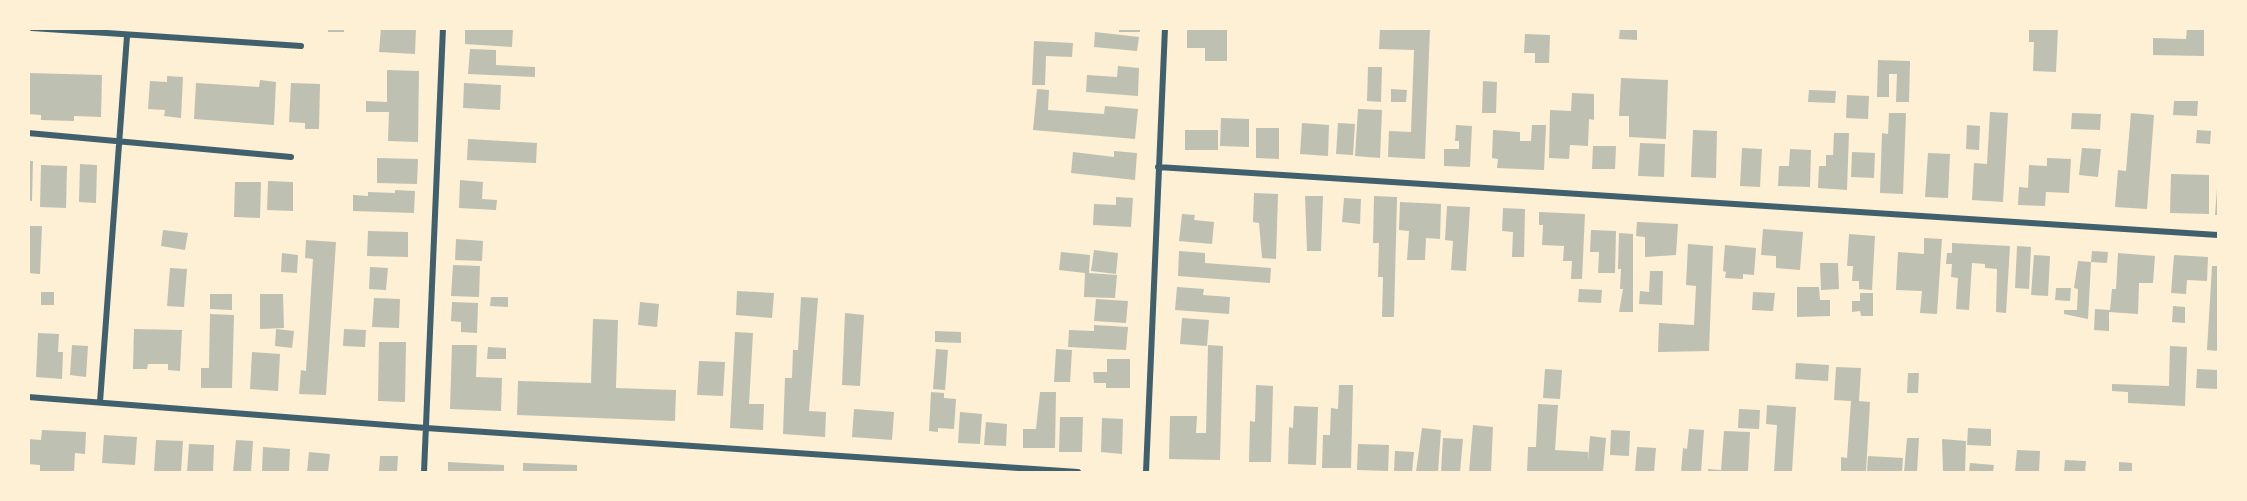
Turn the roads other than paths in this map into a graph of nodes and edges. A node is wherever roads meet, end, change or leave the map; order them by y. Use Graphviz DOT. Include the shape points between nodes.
graph roads {
  1 [pos="33,28"];
  2 [pos="443,28"];
  3 [pos="1165,28"];
  4 [pos="126,36"];
  5 [pos="301,46"];
  6 [pos="28,133"];
  7 [pos="119,141"];
  8 [pos="291,157"];
  9 [pos="1158,167"];
  10 [pos="2218,235"];
  11 [pos="28,397"];
  12 [pos="100,402"];
  13 [pos="426,428"];
  14 [pos="424,472"];
  15 [pos="1078,472"];
  16 [pos="1146,472"];
  1 -- 4 [label="street"];
  2 -- 13 [label="street"];
  3 -- 9 [label="street"];
  4 -- 5 [label="street"];
  4 -- 7 [label="street"];
  6 -- 7 [label="street"];
  7 -- 8 [label="street"];
  7 -- 12 [label="street"];
  9 -- 10 [label="street"];
  9 -- 16 [label="street"];
  11 -- 12 [label="street"];
  12 -- 13 [label="street"];
  13 -- 14 [label="street"];
  13 -- 15 [label="street"];
}
